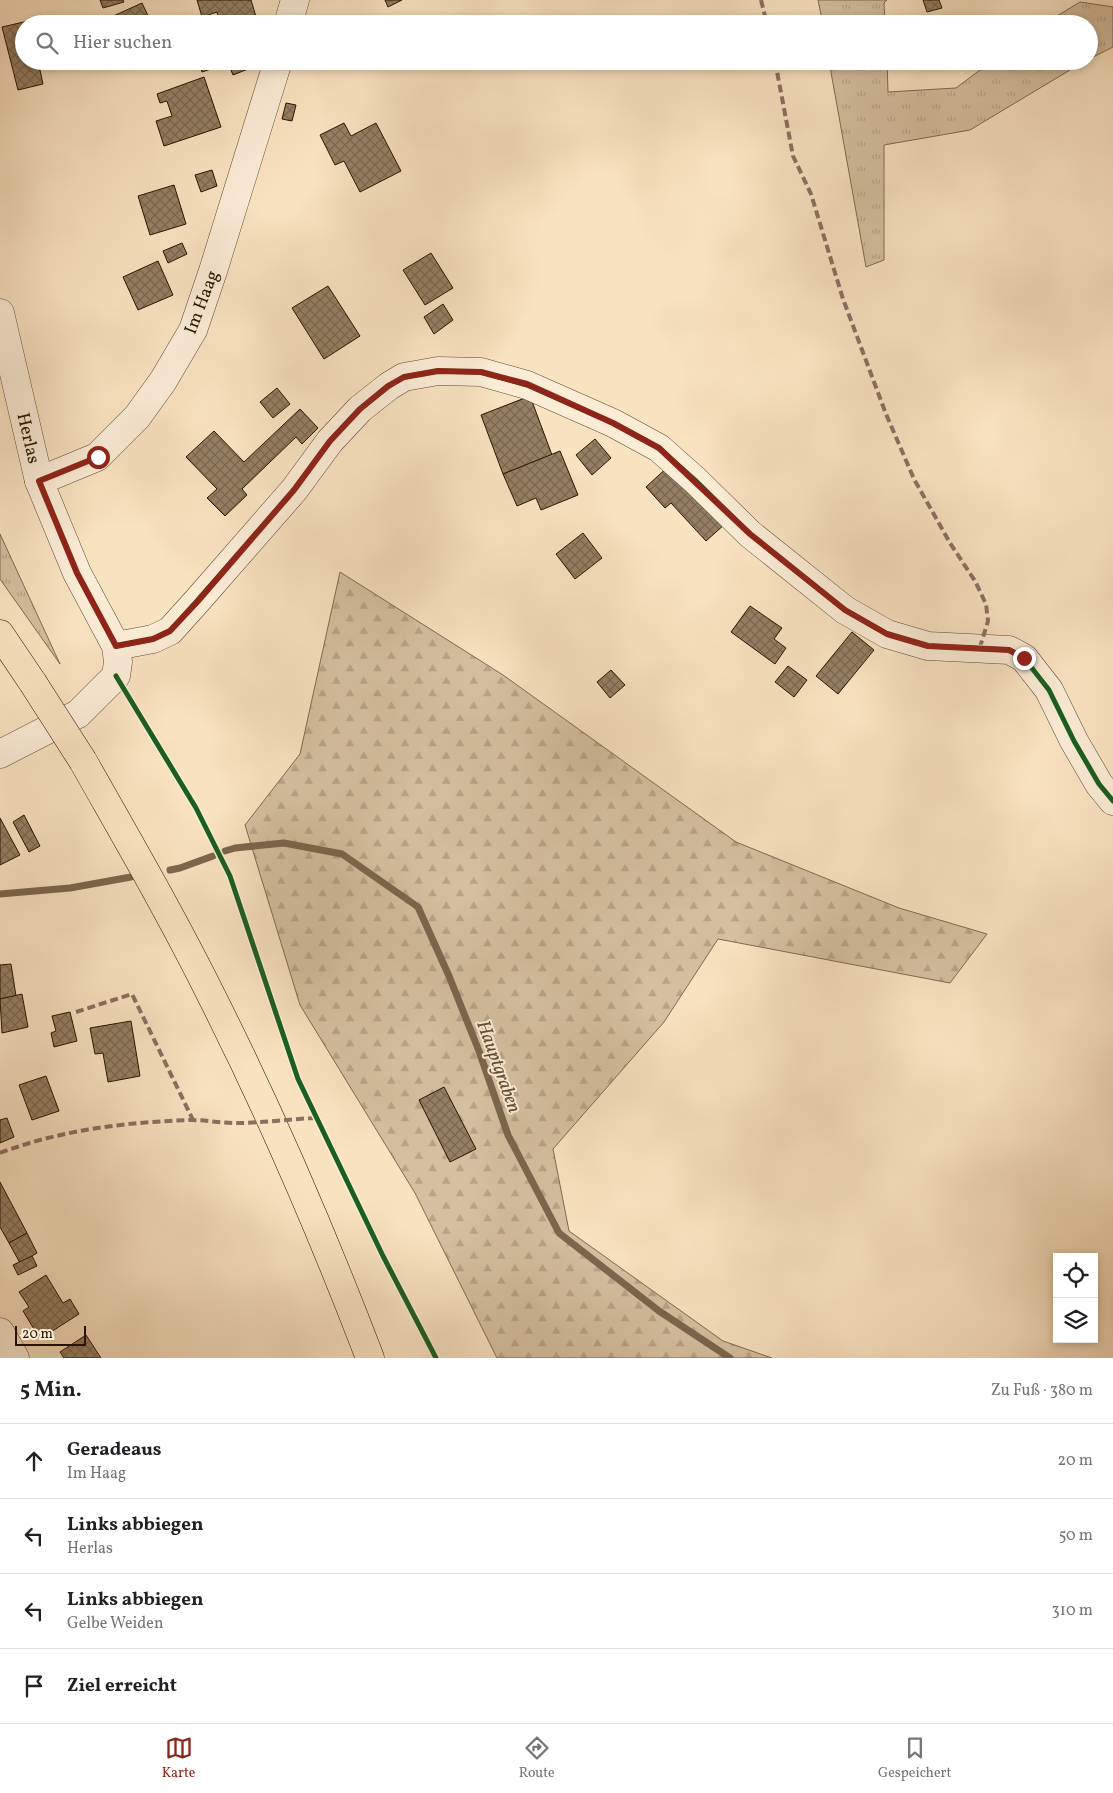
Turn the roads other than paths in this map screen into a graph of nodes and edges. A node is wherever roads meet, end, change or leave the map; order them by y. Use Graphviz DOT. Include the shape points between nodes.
graph roads {
  1 [pos="295,0"];
  2 [pos="291,15"];
  3 [pos="275,70"];
  4 [pos="0,314"];
  5 [pos="39,481"];
  6 [pos="0,634"];
  7 [pos="116,646"];
  8 [pos="0,754"];
  9 [pos="1113,801"];
  10 [pos="0,1332"];
  11 [pos="15,1358"];
  12 [pos="370,1358"];
  1 -- 2 [label="street"];
  3 -- 5 [label="street, Im Haag" via="193,330 137,417 98,457"];
  4 -- 5 [label="street, Herlas"];
  5 -- 7 [label="street, Herlas" via="77,573"];
  6 -- 12 [label="main road, bridge" via="83,761 150,877 213,997 287,1154"];
  7 -- 8 [label="street, Herlas" via="116,676 78,714"];
  7 -- 9 [label="street" via="153,639 170,631 294,490 330,441 360,409 388,386 404,377 438,371 481,372 527,384 659,448 750,534 845,610 887,634 928,646 1009,650 1024,658 1049,690 1074,741"];
  10 -- 11 [label="street"];
}
